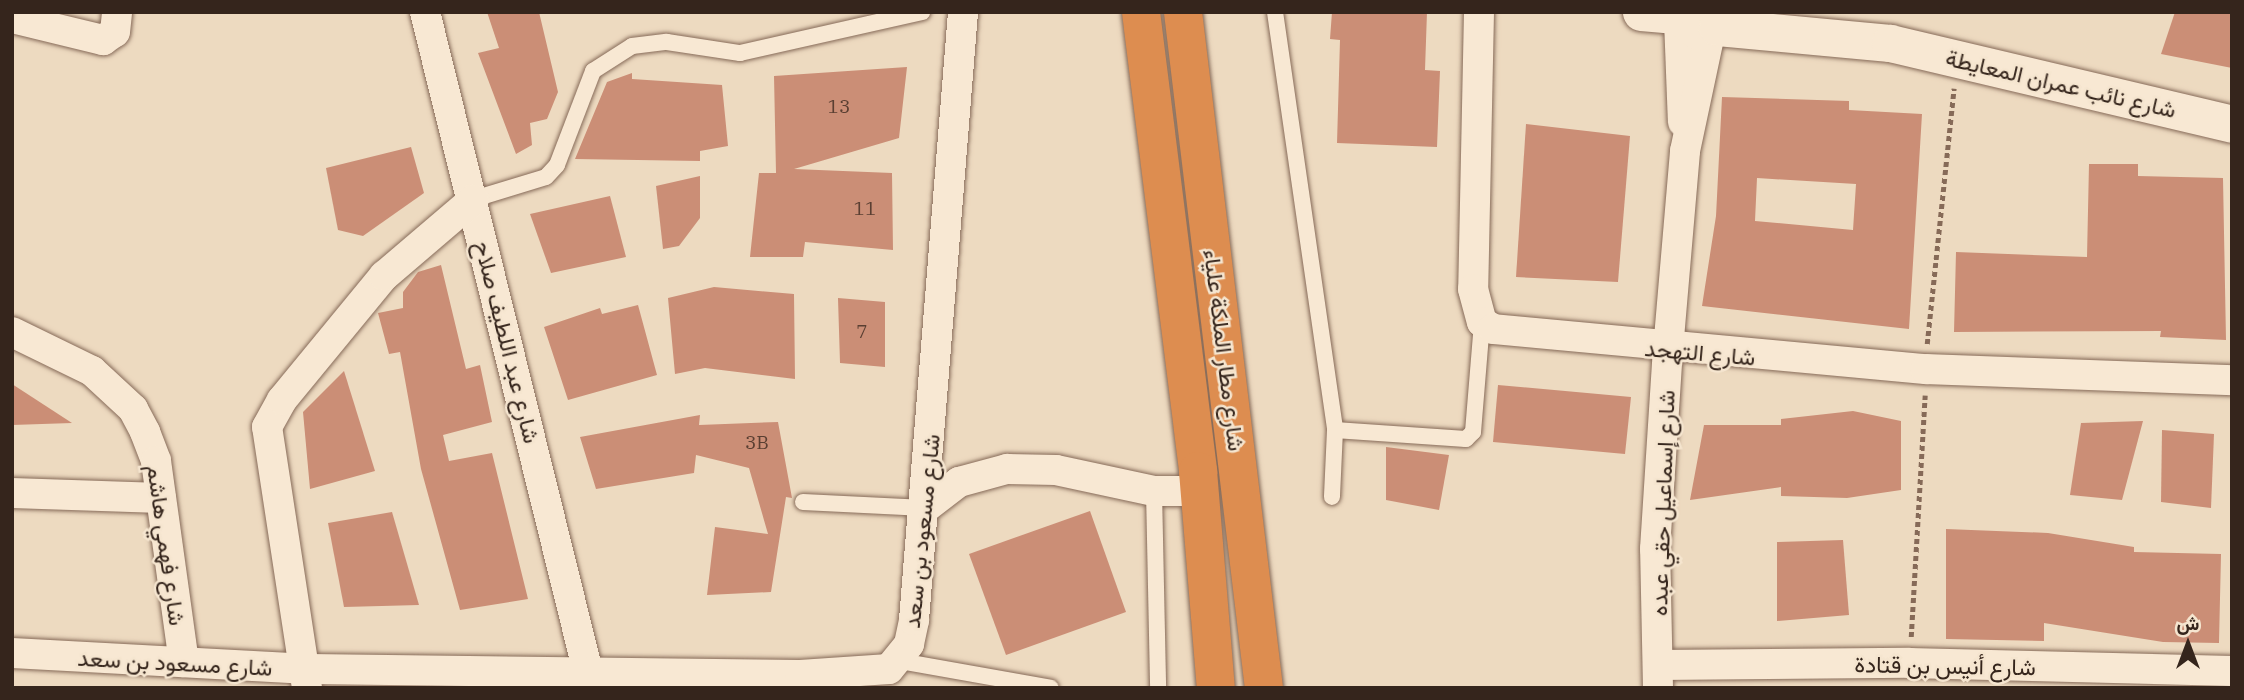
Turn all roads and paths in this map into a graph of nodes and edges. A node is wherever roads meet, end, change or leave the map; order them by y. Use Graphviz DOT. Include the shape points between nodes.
graph roads {
  1 [pos="117,12"];
  2 [pos="425,12"];
  3 [pos="922,12"];
  4 [pos="963,12"];
  5 [pos="1141,12"];
  6 [pos="1183,12"];
  7 [pos="1275,12"];
  8 [pos="1479,12"];
  9 [pos="1810,12"];
  10 [pos="12,18"];
  11 [pos="1689,18"];
  12 [pos="1890,43"];
  13 [pos="2232,124"];
  14 [pos="474,200"];
  15 [pos="1482,322"];
  16 [pos="12,332"];
  17 [pos="1668,350"];
  18 [pos="2232,380"];
  19 [pos="1335,430"];
  20 [pos="1154,491"];
  21 [pos="1200,491"];
  22 [pos="12,494"];
  23 [pos="1332,497"];
  24 [pos="161,498"];
  25 [pos="803,502"];
  26 [pos="925,508"];
  27 [pos="1261,634"];
  28 [pos="12,653"];
  29 [pos="900,661"];
  30 [pos="184,662"];
  31 [pos="2232,671"];
  32 [pos="588,672"];
  33 [pos="1968,676"];
  34 [pos="1214,677"];
  35 [pos="1658,677"];
  36 [pos="308,679"];
  37 [pos="800,681"];
  38 [pos="1051,688"];
  39 [pos="1158,688"];
  40 [pos="1264,688"];
  41 [pos="1278,688"];
  1 -- 10 [label="street" via="115,32 103,40"];
  2 -- 14 [label="street, شارع عبد اللطيف صلاح"];
  3 -- 14 [label="lane" via="740,53 667,42 632,46 593,71 557,165 546,177"];
  4 -- 26 [label="street, شارع مسعود بن سعد"];
  5 -- 21 [label="highway, شارع مطار الملكة علياء"];
  6 -- 27 [label="highway, شارع مطار الملكة علياء"];
  7 -- 19 [label="lane"];
  8 -- 15 [label="street" via="1473,289"];
  9 -- 12 [label="street, شارع نائب عمران المعايطة"];
  11 -- 12 [label="street, شارع نائب عمران المعايطة"];
  11 -- 17 [label="street, شارع إسماعيل حقي عبده" via="1685,151"];
  12 -- 13 [label="street, شارع نائب عمران المعايطة"];
  14 -- 32 [label="street, شارع عبد اللطيف صلاح"];
  14 -- 36 [label="street" via="384,275 271,415 265,439"];
  15 -- 17 [label="street, شارع التهجد" via="1505,332"];
  15 -- 19 [label="lane" via="1473,432 1466,439"];
  16 -- 24 [label="street, شارع فهمي هاشم" via="92,371 133,409 156,461"];
  17 -- 18 [label="street, شارع التهجد" via="1926,369"];
  17 -- 35 [label="street, شارع إسماعيل حقي عبده" via="1655,548"];
  19 -- 23 [label="lane"];
  20 -- 21 [label="street"];
  20 -- 26 [label="street" via="1056,470 1007,469 959,482"];
  20 -- 39 [label="lane"];
  21 -- 34 [label="highway, شارع مطار الملكة علياء"];
  22 -- 24 [label="street"];
  24 -- 30 [label="street, شارع فهمي هاشم"];
  25 -- 26 [label="lane"];
  26 -- 29 [label="street, شارع مسعود بن سعد" via="914,620"];
  27 -- 40 [label="highway, شارع مطار الملكة علياء"];
  27 -- 41 [label="highway"];
  28 -- 30 [label="street, شارع مسعود بن سعد"];
  29 -- 37 [label="street, شارع مسعود بن سعد" via="874,671"];
  29 -- 38 [label="lane"];
  30 -- 36 [label="street, شارع مسعود بن سعد"];
  31 -- 33 [label="street, شارع أنيس بن قتادة"];
  32 -- 36 [label="street, شارع مسعود بن سعد"];
  32 -- 37 [label="street, شارع مسعود بن سعد"];
  33 -- 35 [label="street, شارع أنيس بن قتادة"];
}
